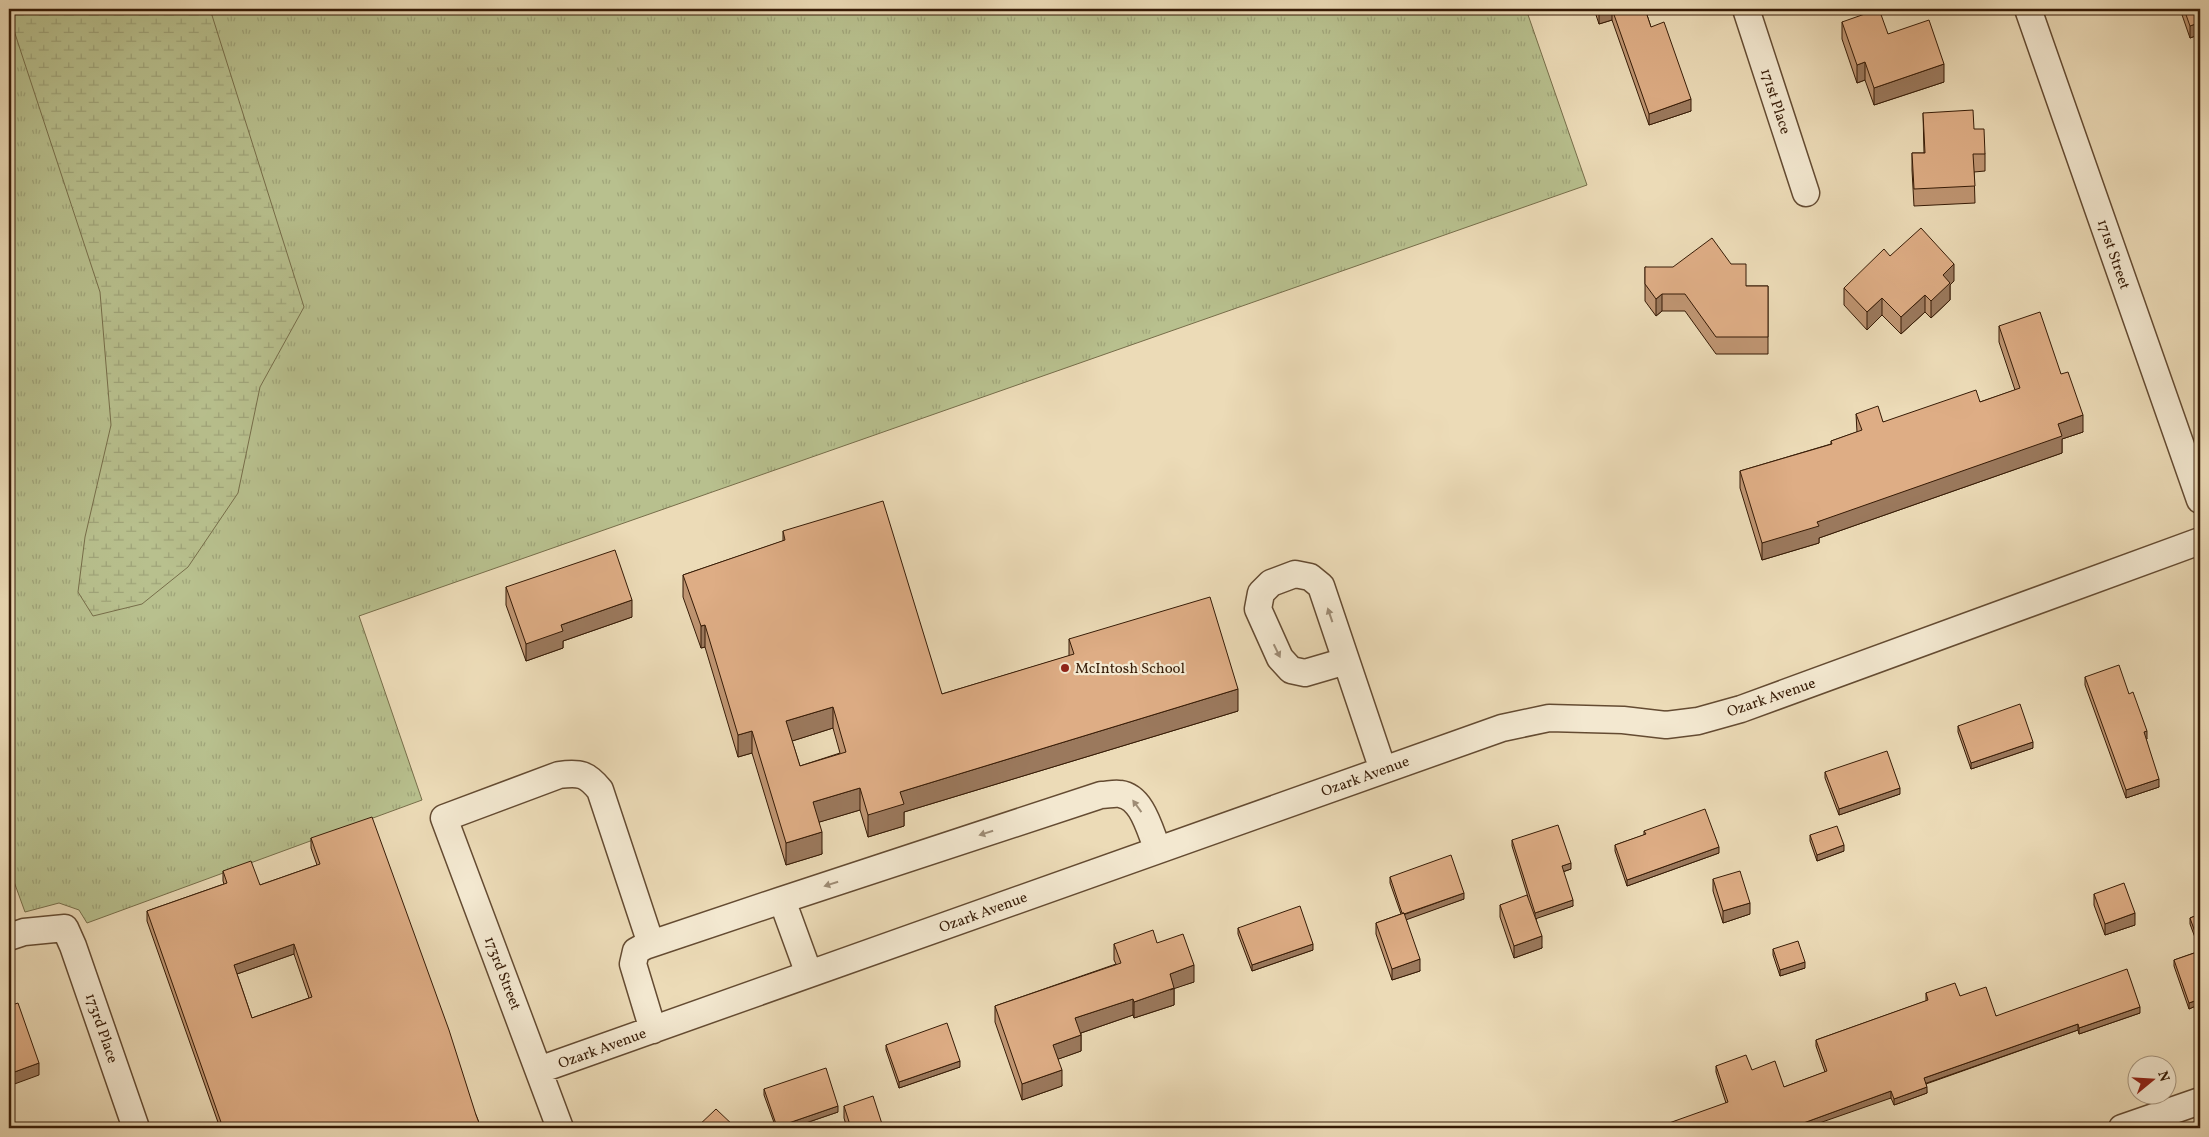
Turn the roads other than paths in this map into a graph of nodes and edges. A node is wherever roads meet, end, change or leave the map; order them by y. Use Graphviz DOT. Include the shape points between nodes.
graph roads {
  1 [pos="1746,9"];
  2 [pos="2028,9"];
  3 [pos="1806,193"];
  4 [pos="2200,500"];
  5 [pos="2200,541"];
  6 [pos="1346,661"];
  7 [pos="1383,770"];
  8 [pos="1158,850"];
  9 [pos="782,900"];
  10 [pos="9,937"];
  11 [pos="651,944"];
  12 [pos="809,974"];
  13 [pos="653,1030"];
  14 [pos="539,1070"];
  15 [pos="2200,1100"];
  16 [pos="136,1128"];
  17 [pos="560,1128"];
  18 [pos="2122,1128"];
  1 -- 3 [label="street, 171st Place"];
  2 -- 4 [label="street, 171st Street"];
  5 -- 7 [label="street, Ozark Avenue" via="1742,708 1698,721 1666,725 1549,718 1502,728"];
  6 -- 7 [label="street"];
  7 -- 8 [label="street, Ozark Avenue"];
  8 -- 9 [label="street, one-way" via="1141,810 1131,798 1120,794 1101,796"];
  8 -- 12 [label="street, Ozark Avenue"];
  9 -- 11 [label="street"];
  9 -- 12 [label="street"];
  10 -- 16 [label="street, 173rd Place" via="24,932 65,928"];
  11 -- 13 [label="street" via="636,951 633,964"];
  11 -- 14 [label="street, 173rd Street" via="600,790 590,778 576,773 560,775 444,818"];
  12 -- 13 [label="street, Ozark Avenue"];
  13 -- 14 [label="street, Ozark Avenue"];
  14 -- 17 [label="street, 173rd Street"];
  15 -- 18 [label="street"];
}
